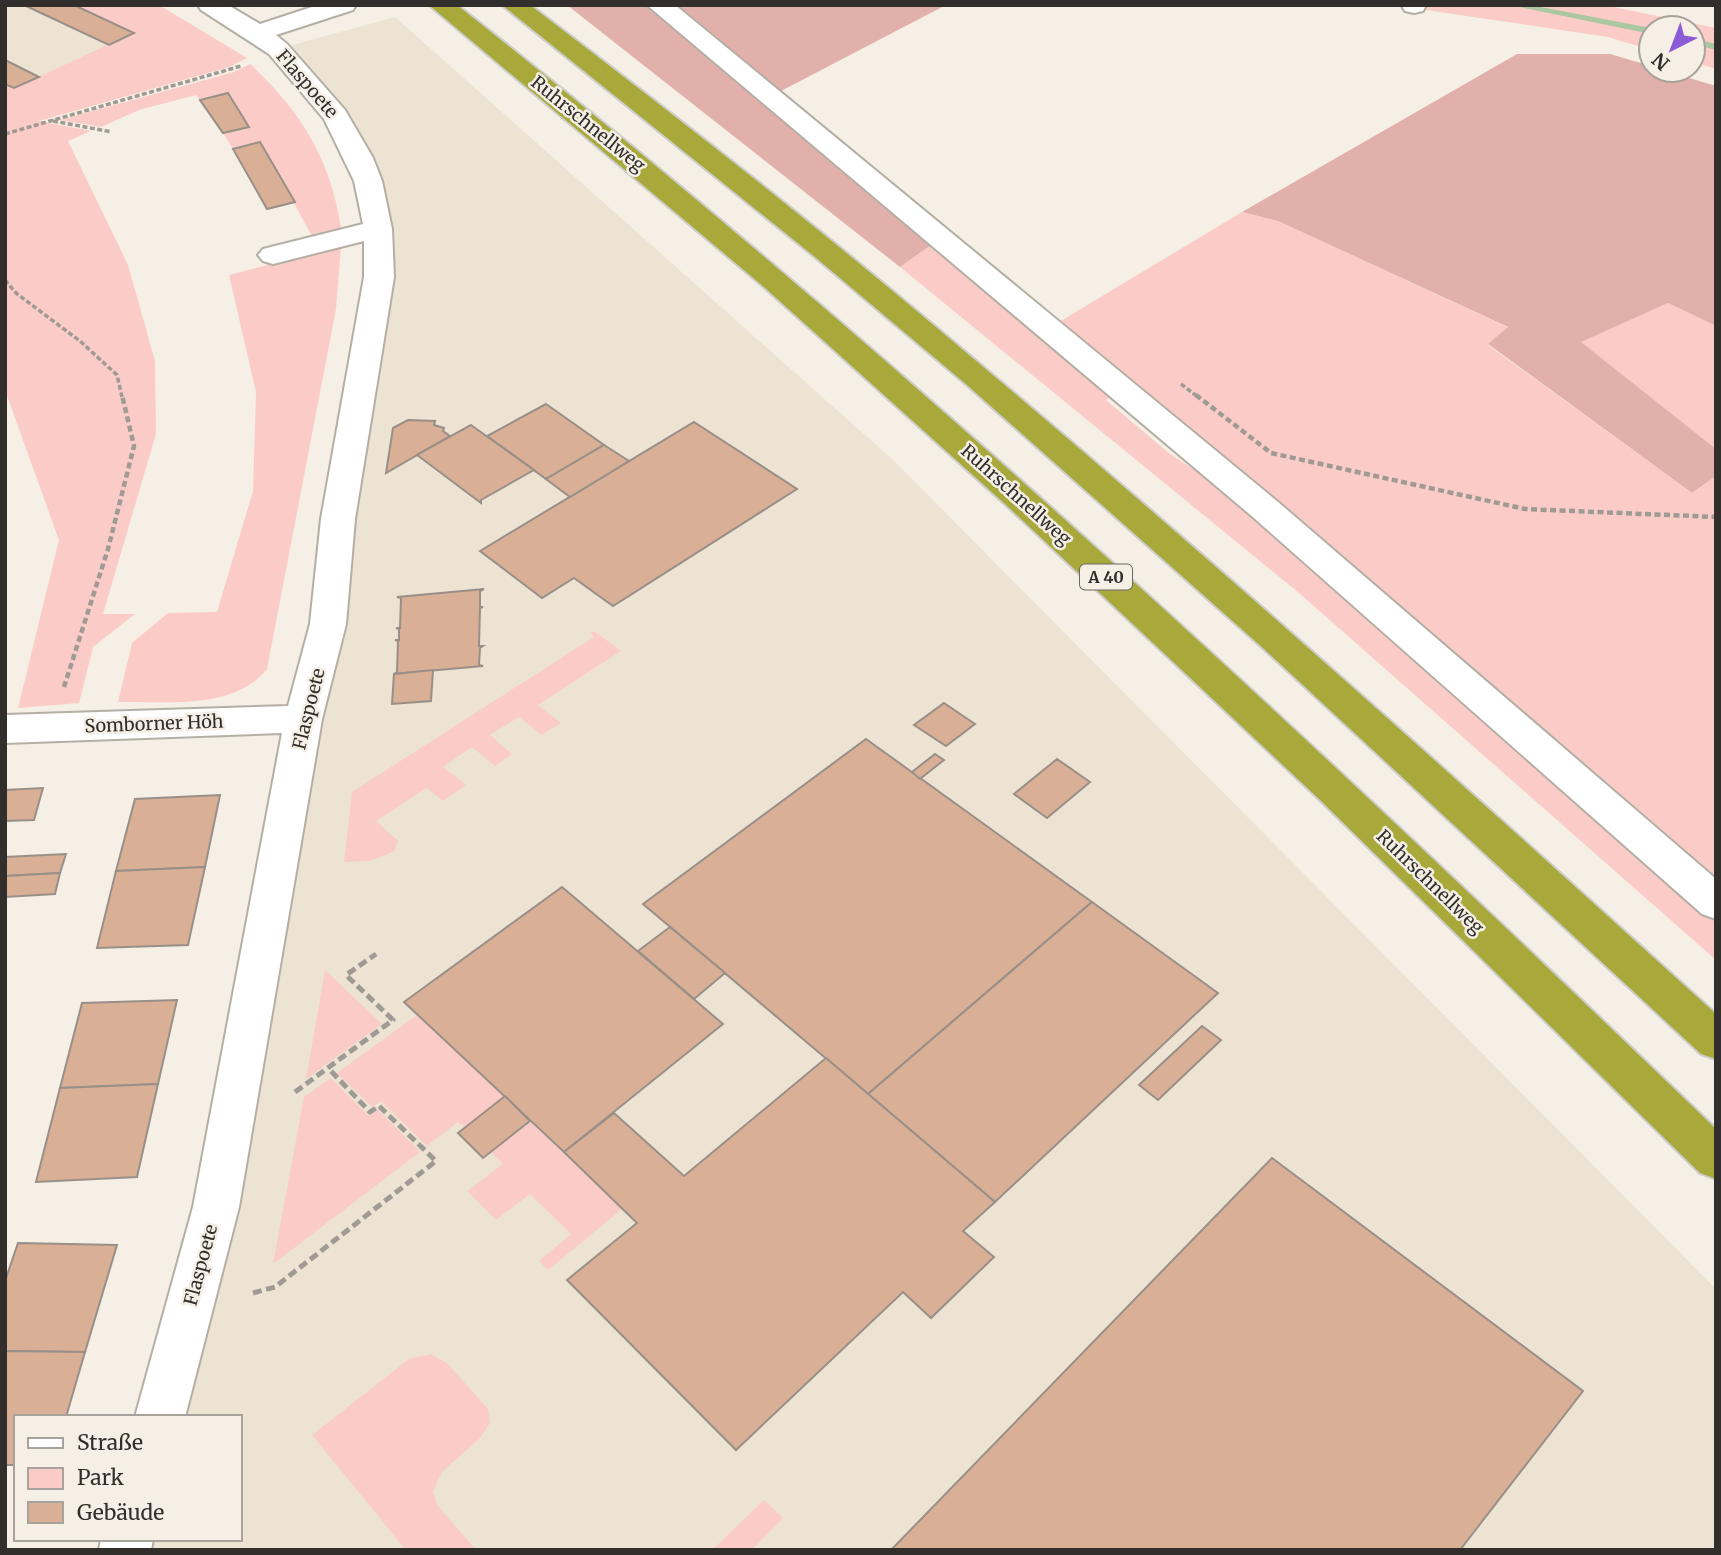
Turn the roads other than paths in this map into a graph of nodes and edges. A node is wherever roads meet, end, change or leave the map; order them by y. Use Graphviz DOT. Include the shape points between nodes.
graph roads {
  1 [pos="210,5"];
  2 [pos="344,5"];
  3 [pos="441,5"];
  4 [pos="659,5"];
  5 [pos="517,7"];
  6 [pos="251,48"];
  7 [pos="378,229"];
  8 [pos="273,255"];
  9 [pos="303,719"];
  10 [pos="5,729"];
  11 [pos="1716,902"];
  12 [pos="1716,1041"];
  13 [pos="1716,1159"];
  14 [pos="161,1415"];
  1 -- 6 [label="street, Flaspoete"];
  2 -- 6 [label="street"];
  3 -- 13 [label="highway, Ruhrschnellweg / A 40" via="693,211 977,458 1366,819"];
  4 -- 11 [label="street" via="1266,510"];
  5 -- 12 [label="highway" via="755,193 1033,428 1235,603"];
  6 -- 7 [label="street, Flaspoete" via="278,49 336,116 368,181"];
  7 -- 8 [label="street"];
  7 -- 9 [label="street, Flaspoete" via="377,289 338,519 328,624"];
  9 -- 10 [label="street, Somborner Höh"];
  9 -- 14 [label="street, Flaspoete" via="216,1207"];
}
